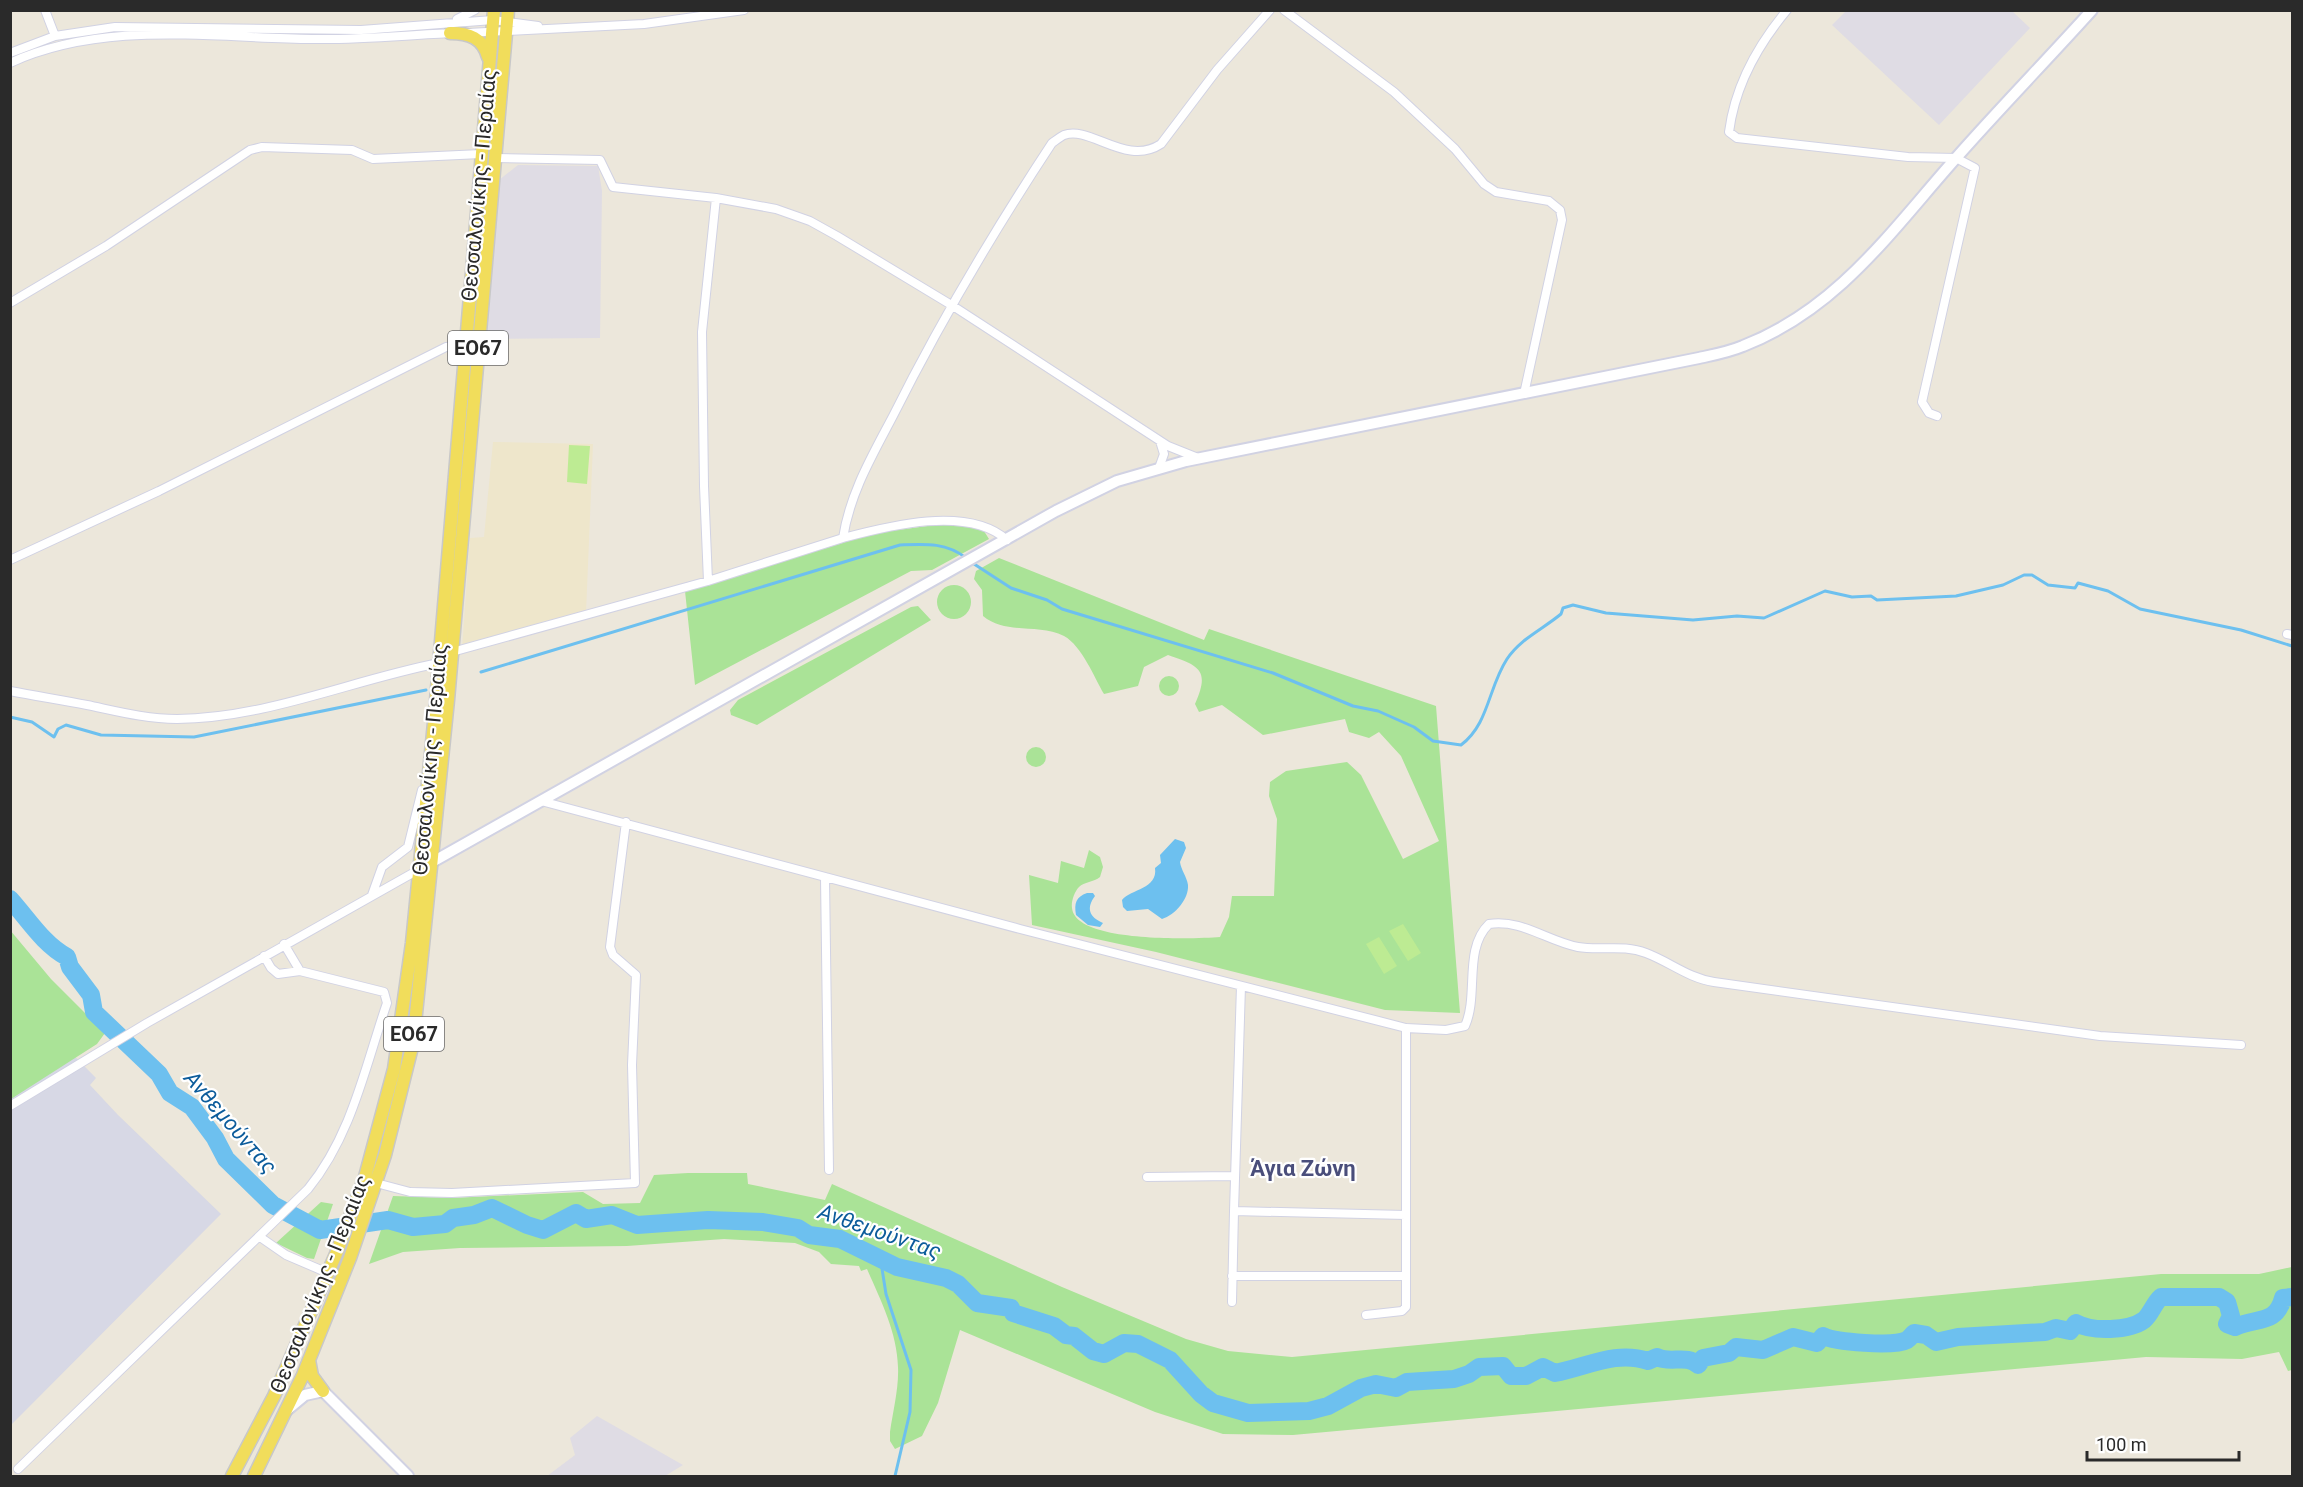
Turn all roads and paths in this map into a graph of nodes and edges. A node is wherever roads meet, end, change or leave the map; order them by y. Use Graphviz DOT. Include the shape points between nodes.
graph roads {
  1 [pos="45,10"];
  2 [pos="475,10"];
  3 [pos="744,10"];
  4 [pos="1270,10"];
  5 [pos="1284,10"];
  6 [pos="1786,10"];
  7 [pos="2092,10"];
  8 [pos="493,21"];
  9 [pos="507,21"];
  10 [pos="450,27"];
  11 [pos="55,36"];
  12 [pos="10,53"];
  13 [pos="10,63"];
  14 [pos="489,63"];
  15 [pos="481,154"];
  16 [pos="494,158"];
  17 [pos="1956,158"];
  18 [pos="716,198"];
  19 [pos="10,303"];
  20 [pos="953,306"];
  21 [pos="466,345"];
  22 [pos="1524,394"];
  23 [pos="1936,416"];
  24 [pos="1160,441"];
  25 [pos="1200,458"];
  26 [pos="1159,468"];
  27 [pos="843,538"];
  28 [pos="1007,540"];
  29 [pos="10,560"];
  30 [pos="708,581"];
  31 [pos="452,651"];
  32 [pos="443,666"];
  33 [pos="10,691"];
  34 [pos="431,747"];
  35 [pos="542,801"];
  36 [pos="626,822"];
  37 [pos="433,862"];
  38 [pos="420,869"];
  39 [pos="825,878"];
  40 [pos="372,895"];
  41 [pos="284,944"];
  42 [pos="264,956"];
  43 [pos="300,970"];
  44 [pos="1241,986"];
  45 [pos="1406,1028"];
  46 [pos="2241,1045"];
  47 [pos="10,1106"];
  48 [pos="829,1170"];
  49 [pos="1147,1176"];
  50 [pos="1234,1176"];
  51 [pos="376,1183"];
  52 [pos="1234,1211"];
  53 [pos="1406,1215"];
  54 [pos="260,1237"];
  55 [pos="328,1274"];
  56 [pos="1232,1276"];
  57 [pos="1406,1276"];
  58 [pos="1232,1302"];
  59 [pos="1366,1315"];
  60 [pos="309,1360"];
  61 [pos="323,1391"];
  62 [pos="285,1413"];
  63 [pos="18,1469"];
  64 [pos="232,1476"];
  65 [pos="254,1476"];
  66 [pos="408,1476"];
  1 -- 11 [label="street"];
  2 -- 10 [label="street"];
  3 -- 9 [label="street" via="644,24 551,28"];
  4 -- 20 [label="street" via="1154,149 1126,150 1076,134 1065,135 1052,144 981,254"];
  5 -- 22 [label="street" via="1394,92 1455,149 1484,184 1496,192 1549,201 1560,210 1562,220"];
  6 -- 17 [label="street" via="1748,64 1729,132 1737,138 1908,157"];
  7 -- 17 [label="street"];
  8 -- 9 [label="street"];
  8 -- 10 [label="street"];
  8 -- 14 [label="main road, Θεσσαλονίκης - Περαίας / ΕΟ67"];
  9 -- 16 [label="main road, Θεσσαλονίκης - Περαίας / ΕΟ67"];
  10 -- 11 [label="street" via="114,27"];
  10 -- 13 [label="street" via="338,40 101,36 54,46"];
  10 -- 14 [label="main road" via="482,43"];
  11 -- 12 [label="street"];
  14 -- 15 [label="main road, Θεσσαλονίκης - Περαίας / ΕΟ67"];
  15 -- 19 [label="street" via="386,160 352,150 250,150 106,246"];
  15 -- 21 [label="main road, Θεσσαλονίκης - Περαίας / ΕΟ67"];
  16 -- 18 [label="street" via="600,160 613,187"];
  16 -- 31 [label="main road, Θεσσαλονίκης - Περαίας / ΕΟ67"];
  17 -- 22 [label="street" via="1870,259 1819,304 1772,333 1742,347 1699,358"];
  17 -- 23 [label="street" via="1975,168 1923,396 1923,407"];
  18 -- 20 [label="street" via="776,209 810,221"];
  18 -- 30 [label="street" via="702,332"];
  20 -- 24 [label="street"];
  20 -- 27 [label="street" via="859,481"];
  21 -- 29 [label="street" via="446,347 159,491"];
  21 -- 32 [label="main road, Θεσσαλονίκης - Περαίας / ΕΟ67"];
  22 -- 25 [label="street"];
  24 -- 25 [label="street"];
  24 -- 26 [label="street" via="1164,454"];
  25 -- 26 [label="street"];
  26 -- 28 [label="street" via="1076,501"];
  27 -- 28 [label="street" via="876,529 951,520 989,528"];
  27 -- 30 [label="street"];
  28 -- 35 [label="street"];
  30 -- 31 [label="street"];
  31 -- 32 [label="main road, Θεσσαλονίκης - Περαίας / ΕΟ67"];
  32 -- 33 [label="street" via="335,687 280,705 176,719 143,717"];
  32 -- 34 [label="main road, Θεσσαλονίκης - Περαίας / ΕΟ67"];
  32 -- 37 [label="main road, Θεσσαλονίκης - Περαίας / ΕΟ67" via="448,700"];
  34 -- 38 [label="main road, Θεσσαλονίκης - Περαίας / ΕΟ67"];
  34 -- 40 [label="street" via="412,840 382,867"];
  35 -- 36 [label="street"];
  35 -- 37 [label="street"];
  36 -- 39 [label="street"];
  36 -- 51 [label="street" via="609,947 636,975 632,1065 635,1183 452,1193 410,1192"];
  37 -- 38 [label="street"];
  37 -- 51 [label="main road, Θεσσαλονίκης - Περαίας / ΕΟ67" via="413,1043"];
  38 -- 40 [label="street"];
  38 -- 55 [label="main road, Θεσσαλονίκης - Περαίας / ΕΟ67" via="394,1069 357,1202"];
  39 -- 44 [label="street"];
  39 -- 48 [label="street"];
  40 -- 41 [label="street"];
  41 -- 42 [label="street"];
  41 -- 43 [label="street"];
  42 -- 43 [label="street" via="278,974"];
  42 -- 47 [label="street"];
  43 -- 54 [label="street" via="384,992 387,1003 341,1138 326,1166 309,1189"];
  44 -- 45 [label="street"];
  44 -- 50 [label="street"];
  45 -- 46 [label="street" via="1446,1030 1465,1026 1481,934 1489,924 1501,922 1575,946 1630,948 1655,956 1688,975 1714,982 2100,1036"];
  45 -- 53 [label="street"];
  49 -- 50 [label="street"];
  50 -- 52 [label="street"];
  51 -- 60 [label="main road, Θεσσαλονίκης - Περαίας / ΕΟ67"];
  52 -- 53 [label="street"];
  52 -- 56 [label="street"];
  53 -- 57 [label="street"];
  54 -- 55 [label="street" via="286,1255"];
  54 -- 63 [label="street"];
  55 -- 64 [label="main road, Θεσσαλονίκης - Περαίας / ΕΟ67" via="274,1396"];
  56 -- 57 [label="street"];
  56 -- 58 [label="street"];
  57 -- 59 [label="street" via="1404,1310"];
  60 -- 61 [label="main road" via="312,1376"];
  60 -- 62 [label="main road, Θεσσαλονίκης - Περαίας / ΕΟ67"];
  61 -- 62 [label="street" via="305,1395"];
  61 -- 66 [label="street"];
  62 -- 65 [label="main road, Θεσσαλονίκης - Περαίας / ΕΟ67"];
}
